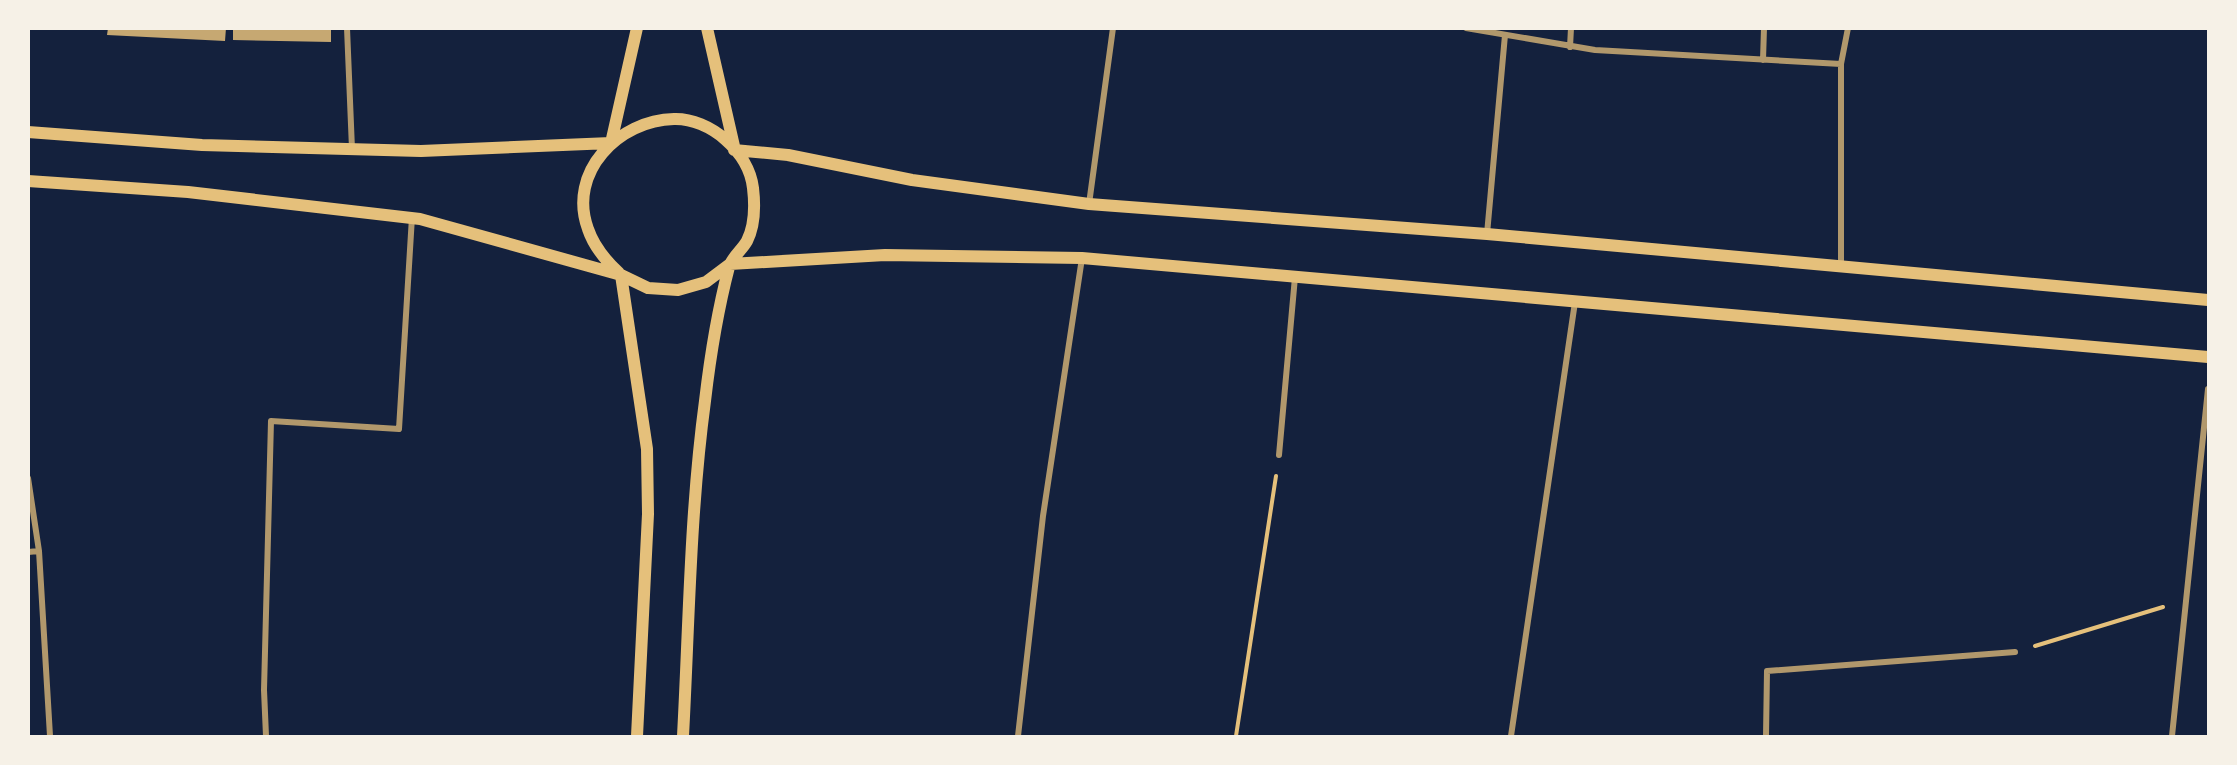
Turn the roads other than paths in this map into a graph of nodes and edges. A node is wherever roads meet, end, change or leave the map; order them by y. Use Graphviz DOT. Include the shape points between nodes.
graph roads {
  1 [pos="347,28"];
  2 [pos="637,28"];
  3 [pos="707,28"];
  4 [pos="1113,28"];
  5 [pos="1466,28"];
  6 [pos="1571,28"];
  7 [pos="1764,28"];
  8 [pos="1848,28"];
  9 [pos="1505,35"];
  10 [pos="1570,47"];
  11 [pos="1763,60"];
  12 [pos="1841,64"];
  13 [pos="28,132"];
  14 [pos="611,143"];
  15 [pos="352,149"];
  16 [pos="734,150"];
  17 [pos="28,181"];
  18 [pos="1089,204"];
  19 [pos="412,218"];
  20 [pos="1487,234"];
  21 [pos="1082,258"];
  22 [pos="730,264"];
  23 [pos="1841,268"];
  24 [pos="621,275"];
  25 [pos="1296,277"];
  26 [pos="2208,300"];
  27 [pos="1575,302"];
  28 [pos="2208,357"];
  29 [pos="2208,389"];
  30 [pos="1279,454"];
  31 [pos="28,478"];
  32 [pos="39,551"];
  33 [pos="28,552"];
  34 [pos="2014,652"];
  35 [pos="50,736"];
  36 [pos="266,736"];
  37 [pos="637,736"];
  38 [pos="683,736"];
  39 [pos="1018,736"];
  40 [pos="1511,736"];
  41 [pos="1766,736"];
  42 [pos="2172,736"];
  1 -- 15 [label="street"];
  2 -- 14 [label="main road"];
  3 -- 16 [label="main road"];
  4 -- 18 [label="street"];
  5 -- 9 [label="street"];
  6 -- 10 [label="street"];
  7 -- 11 [label="street"];
  8 -- 12 [label="street"];
  9 -- 10 [label="street"];
  9 -- 20 [label="street"];
  10 -- 11 [label="street"];
  11 -- 12 [label="street"];
  12 -- 23 [label="street"];
  13 -- 15 [label="main road" via="202,145"];
  14 -- 15 [label="main road" via="421,151"];
  14 -- 16 [label="main road" via="625,131 650,121 676,119 702,125 725,139"];
  14 -- 24 [label="main road" via="590,172 584,198 587,228 600,255"];
  16 -- 18 [label="main road" via="788,155 912,180"];
  16 -- 22 [label="main road" via="743,159 753,185 755,212 747,240"];
  17 -- 19 [label="main road" via="188,192"];
  18 -- 20 [label="main road"];
  19 -- 24 [label="main road"];
  19 -- 36 [label="street" via="399,429 271,421"];
  20 -- 23 [label="main road"];
  21 -- 22 [label="main road" via="885,255"];
  21 -- 25 [label="main road"];
  21 -- 39 [label="street" via="1043,516"];
  22 -- 24 [label="main road" via="706,282 678,290 648,288"];
  22 -- 38 [label="main road" via="702,424"];
  23 -- 26 [label="main road"];
  24 -- 37 [label="main road" via="647,449 648,514"];
  25 -- 27 [label="main road"];
  25 -- 30 [label="street"];
  27 -- 28 [label="main road"];
  27 -- 40 [label="street"];
  29 -- 42 [label="street"];
  31 -- 32 [label="street"];
  32 -- 33 [label="street"];
  32 -- 35 [label="street"];
  34 -- 41 [label="street" via="1767,670"];
}
